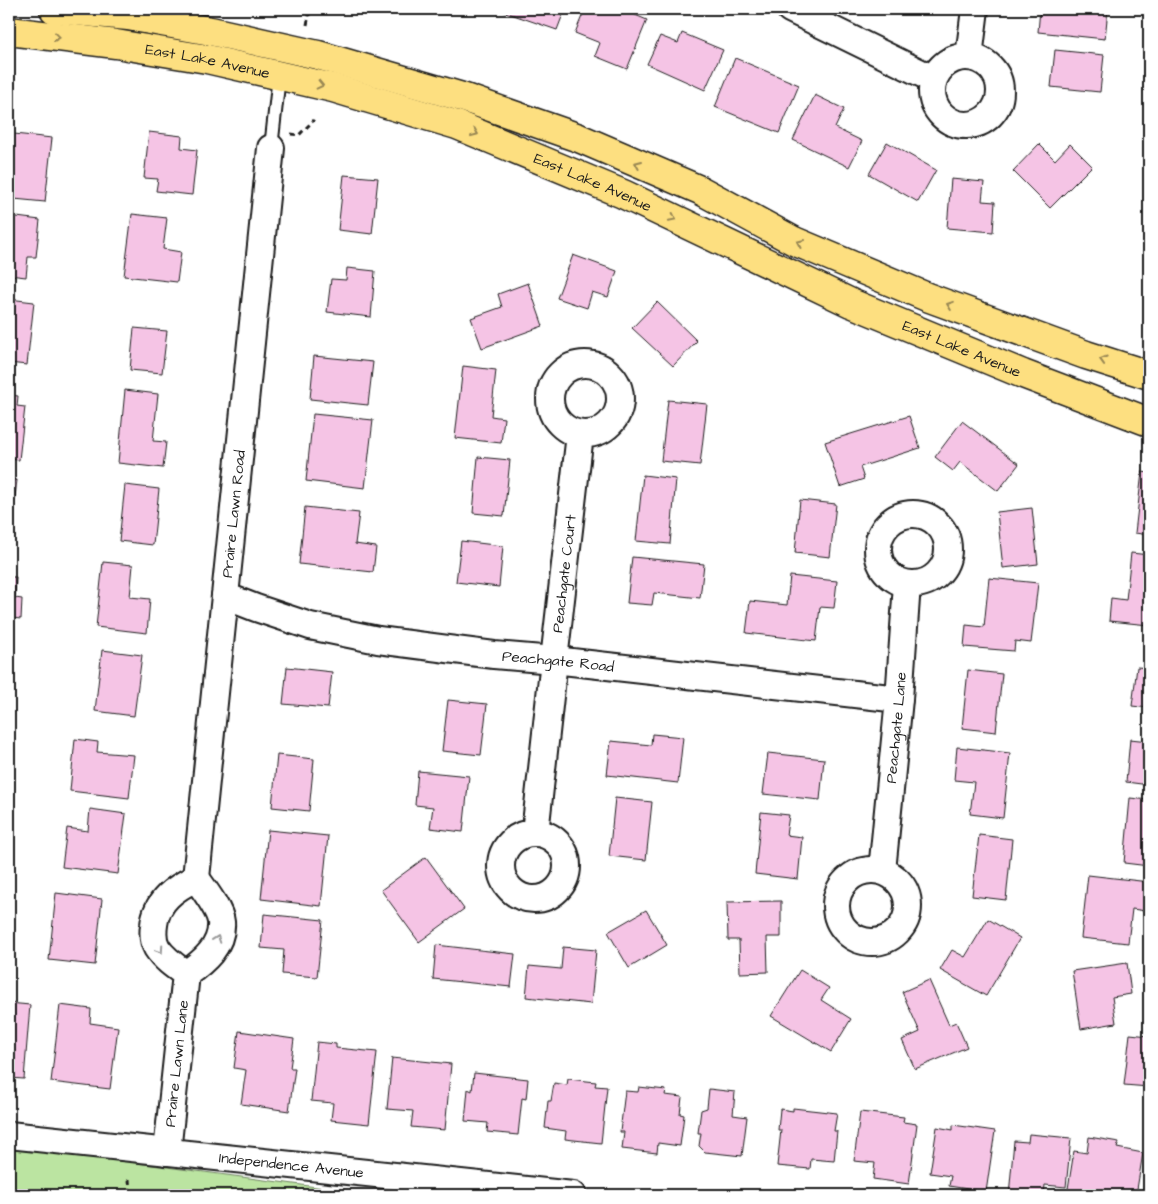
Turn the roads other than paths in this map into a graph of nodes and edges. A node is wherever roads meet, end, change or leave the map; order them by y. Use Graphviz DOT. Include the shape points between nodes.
graph roads {
  1 [pos="54,9"];
  2 [pos="790,9"];
  3 [pos="975,9"];
  4 [pos="9,31"];
  5 [pos="969,57"];
  6 [pos="278,76"];
  7 [pos="933,79"];
  8 [pos="272,148"];
  9 [pos="1149,375"];
  10 [pos="1149,422"];
  11 [pos="580,434"];
  12 [pos="907,584"];
  13 [pos="225,596"];
  14 [pos="554,660"];
  15 [pos="899,699"];
  16 [pos="535,833"];
  17 [pos="882,871"];
  18 [pos="196,878"];
  19 [pos="186,974"];
  20 [pos="9,1135"];
  21 [pos="166,1152"];
  22 [pos="405,1186"];
  23 [pos="573,1195"];
  9 -- 1 [label="main road, East Lake Avenue, one-way" via="928,297 794,241 700,190 579,138 462,97 318,55 211,31 128,16"];
  2 -- 7 [label="street"];
  3 -- 5 [label="street"];
  4 -- 6 [label="main road, East Lake Avenue, one-way" via="116,44"];
  5 -- 7 [label="street" via="947,62"];
  5 -- 7 [label="street" via="990,66 997,76 1000,99 988,118 966,126 945,119 932,101"];
  6 -- 8 [label="lane"];
  6 -- 10 [label="main road, East Lake Avenue, one-way" via="333,88 457,125 624,194 851,303"];
  8 -- 13 [label="street, Praire Lawn Road"];
  11 -- 14 [label="street, Peachgate Court"];
  12 -- 15 [label="street, Peachgate Lane"];
  13 -- 14 [label="street, Peachgate Road" via="310,626 378,640"];
  13 -- 18 [label="street, Praire Lawn Road"];
  14 -- 15 [label="street, Peachgate Road"];
  14 -- 16 [label="street, Peachgate Court"];
  15 -- 17 [label="street, Peachgate Lane"];
  19 -- 18 [label="street, one-way" via="213,951 220,935 221,921"];
  18 -- 19 [label="street, one-way" via="180,885 161,903 153,933 156,947"];
  19 -- 21 [label="street, Praire Lawn Lane"];
  20 -- 21 [label="street, Independence Avenue"];
  21 -- 22 [label="street, Independence Avenue"];
  22 -- 23 [label="street, Independence Avenue"];
}
